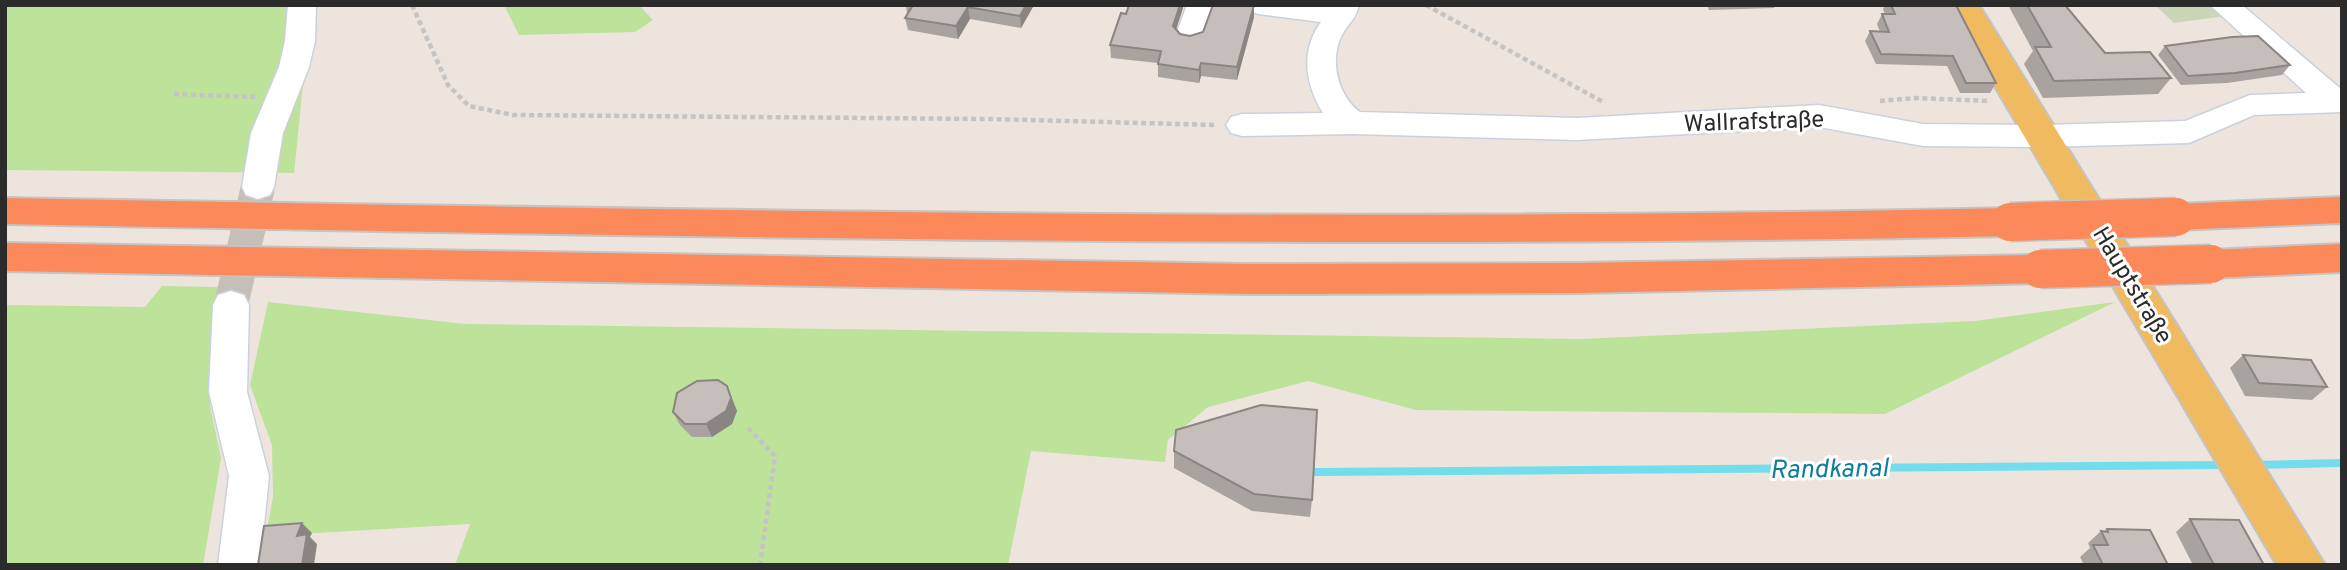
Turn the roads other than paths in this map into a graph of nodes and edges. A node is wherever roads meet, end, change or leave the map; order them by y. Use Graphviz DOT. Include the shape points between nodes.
graph roads {
  1 [pos="302,5"];
  2 [pos="1201,5"];
  3 [pos="1258,5"];
  4 [pos="1963,5"];
  5 [pos="2224,5"];
  6 [pos="1344,11"];
  7 [pos="1191,37"];
  8 [pos="2339,102"];
  9 [pos="1353,123"];
  10 [pos="1242,125"];
  11 [pos="2043,136"];
  12 [pos="258,187"];
  13 [pos="2342,210"];
  14 [pos="5,211"];
  15 [pos="5,257"];
  16 [pos="2342,258"];
  17 [pos="231,304"];
  18 [pos="239,565"];
  19 [pos="2302,565"];
  1 -- 12 [label="street" via="294,67 267,133"];
  2 -- 7 [label="street"];
  3 -- 6 [label="street"];
  4 -- 11 [label="main road, Hauptstraße"];
  5 -- 8 [label="street"];
  6 -- 9 [label="street" via="1327,35 1324,86 1335,108"];
  8 -- 11 [label="street, Wallrafstraße" via="2250,105 2189,132"];
  9 -- 10 [label="street, Wallrafstraße"];
  9 -- 11 [label="street, Wallrafstraße" via="1577,129 1819,116 1923,135"];
  11 -- 19 [label="main road, Hauptstraße"];
  13 -- 14 [label="highway, bridge" via="1556,232 1277,232"];
  15 -- 16 [label="highway, bridge" via="1246,279 2040,270"];
  17 -- 18 [label="street" via="228,393 249,476"];
}
